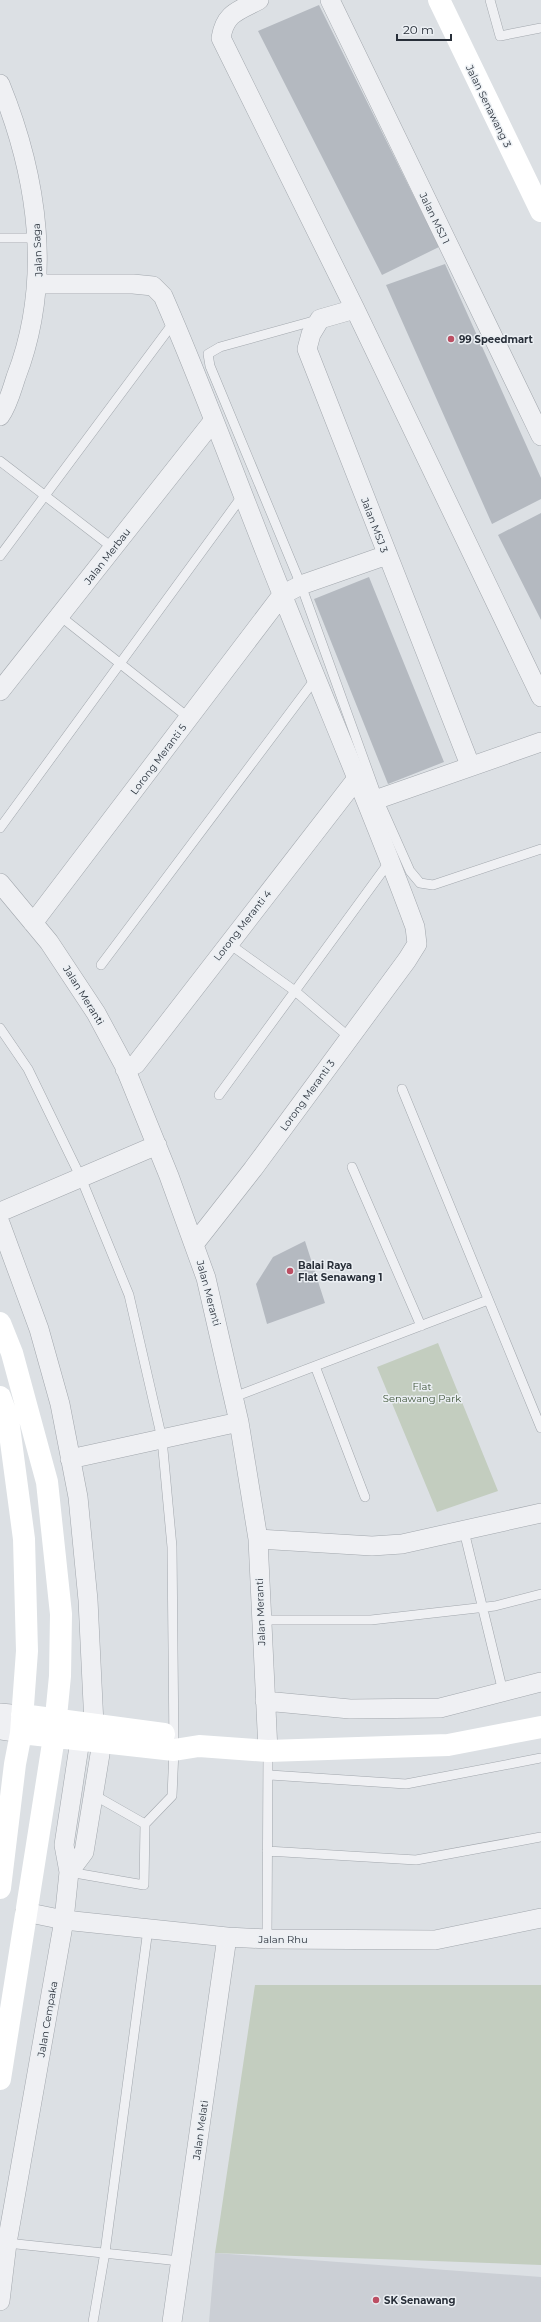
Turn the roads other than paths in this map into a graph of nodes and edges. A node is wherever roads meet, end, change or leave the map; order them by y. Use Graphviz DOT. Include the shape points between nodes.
graph roads {
  1 [pos="260,0"];
  2 [pos="330,0"];
  3 [pos="439,0"];
  4 [pos="490,0"];
  5 [pos="541,28"];
  6 [pos="0,84"];
  7 [pos="541,211"];
  8 [pos="0,238"];
  9 [pos="36,238"];
  10 [pos="38,284"];
  11 [pos="355,309"];
  12 [pos="320,320"];
  13 [pos="174,322"];
  14 [pos="0,416"];
  15 [pos="214,420"];
  16 [pos="541,436"];
  17 [pos="0,461"];
  18 [pos="45,495"];
  19 [pos="244,495"];
  20 [pos="113,548"];
  21 [pos="387,555"];
  22 [pos="0,556"];
  23 [pos="301,585"];
  24 [pos="282,595"];
  25 [pos="60,616"];
  26 [pos="120,664"];
  27 [pos="317,677"];
  28 [pos="0,691"];
  29 [pos="541,697"];
  30 [pos="189,718"];
  31 [pos="541,742"];
  32 [pos="470,765"];
  33 [pos="358,777"];
  34 [pos="378,799"];
  35 [pos="0,828"];
  36 [pos="541,849"];
  37 [pos="390,860"];
  38 [pos="0,883"];
  39 [pos="33,923"];
  40 [pos="228,943"];
  41 [pos="101,965"];
  42 [pos="295,991"];
  43 [pos="0,1028"];
  44 [pos="349,1037"];
  45 [pos="125,1069"];
  46 [pos="402,1090"];
  47 [pos="219,1095"];
  48 [pos="157,1146"];
  49 [pos="352,1167"];
  50 [pos="81,1178"];
  51 [pos="0,1212"];
  52 [pos="0,1223"];
  53 [pos="195,1243"];
  54 [pos="488,1300"];
  55 [pos="0,1324"];
  56 [pos="421,1326"];
  57 [pos="315,1366"];
  58 [pos="0,1397"];
  59 [pos="234,1397"];
  60 [pos="240,1422"];
  61 [pos="541,1428"];
  62 [pos="162,1439"];
  63 [pos="70,1459"];
  64 [pos="365,1497"];
  65 [pos="541,1513"];
  66 [pos="464,1531"];
  67 [pos="258,1539"];
  68 [pos="541,1594"];
  69 [pos="481,1607"];
  70 [pos="261,1620"];
  71 [pos="541,1682"];
  72 [pos="502,1692"];
  73 [pos="264,1701"];
  74 [pos="0,1713"];
  75 [pos="22,1724"];
  76 [pos="541,1727"];
  77 [pos="55,1728"];
  78 [pos="0,1730"];
  79 [pos="92,1736"];
  80 [pos="174,1743"];
  81 [pos="268,1751"];
  82 [pos="541,1758"];
  83 [pos="47,1774"];
  84 [pos="270,1775"];
  85 [pos="72,1791"];
  86 [pos="94,1795"];
  87 [pos="145,1824"];
  88 [pos="541,1836"];
  89 [pos="267,1851"];
  90 [pos="69,1872"];
  91 [pos="0,1888"];
  92 [pos="25,1912"];
  93 [pos="541,1918"];
  94 [pos="64,1920"];
  95 [pos="148,1929"];
  96 [pos="227,1937"];
  97 [pos="267,1940"];
  98 [pos="0,2079"];
  99 [pos="7,2243"];
  100 [pos="105,2252"];
  101 [pos="180,2261"];
  102 [pos="0,2301"];
  103 [pos="93,2322"];
  104 [pos="172,2322"];
  1 -- 11 [label="street" via="233,13 223,24 220,38"];
  2 -- 16 [label="street, Jalan MSJ 1"];
  3 -- 7 [label="street, Jalan Senawang 3"];
  4 -- 5 [label="lane" via="500,36"];
  6 -- 9 [label="street, Jalan Saga" via="17,125 34,205"];
  8 -- 9 [label="lane"];
  9 -- 10 [label="street, Jalan Saga"];
  10 -- 13 [label="street" via="153,286 162,296"];
  10 -- 14 [label="street, Jalan Saga" via="25,355"];
  11 -- 12 [label="street"];
  11 -- 29 [label="street"];
  12 -- 21 [label="street, Jalan MSJ 3" via="311,334 307,349"];
  12 -- 23 [label="lane" via="220,347 208,354 210,366"];
  13 -- 15 [label="street"];
  13 -- 18 [label="lane"];
  15 -- 19 [label="street"];
  15 -- 20 [label="street, Jalan Merbau"];
  17 -- 18 [label="lane"];
  18 -- 20 [label="lane"];
  18 -- 22 [label="lane"];
  19 -- 24 [label="street"];
  19 -- 26 [label="lane"];
  20 -- 25 [label="street, Jalan Merbau"];
  21 -- 23 [label="street"];
  21 -- 32 [label="street, Jalan MSJ 3"];
  23 -- 24 [label="street"];
  23 -- 34 [label="lane"];
  24 -- 27 [label="street"];
  24 -- 30 [label="street, Lorong Meranti 5"];
  25 -- 26 [label="lane"];
  25 -- 28 [label="street, Jalan Merbau"];
  26 -- 30 [label="lane"];
  26 -- 35 [label="lane"];
  27 -- 33 [label="street"];
  27 -- 41 [label="lane"];
  30 -- 39 [label="street, Lorong Meranti 5"];
  31 -- 32 [label="street"];
  32 -- 34 [label="street"];
  33 -- 37 [label="street"];
  33 -- 40 [label="street, Lorong Meranti 4"];
  34 -- 36 [label="lane" via="410,871 420,883 434,885"];
  37 -- 42 [label="lane"];
  37 -- 44 [label="street, Lorong Meranti 3" via="415,927 417,944"];
  38 -- 39 [label="street, Jalan Meranti"];
  39 -- 45 [label="street, Jalan Meranti" via="49,942 96,1013"];
  40 -- 42 [label="lane"];
  40 -- 45 [label="street, Lorong Meranti 4" via="136,1064"];
  42 -- 44 [label="lane"];
  42 -- 47 [label="lane"];
  43 -- 50 [label="lane" via="28,1069"];
  44 -- 53 [label="street, Lorong Meranti 3" via="253,1169"];
  45 -- 48 [label="street, Jalan Meranti"];
  46 -- 54 [label="lane"];
  48 -- 50 [label="street"];
  48 -- 53 [label="street, Jalan Meranti"];
  49 -- 56 [label="lane"];
  50 -- 51 [label="street"];
  50 -- 62 [label="lane" via="129,1295"];
  52 -- 63 [label="street" via="39,1328 60,1404"];
  53 -- 59 [label="street, Jalan Meranti" via="206,1278"];
  54 -- 56 [label="lane"];
  54 -- 61 [label="lane"];
  55 -- 77 [label="street" via="12,1353 47,1482 61,1614 60,1676"];
  56 -- 57 [label="lane"];
  57 -- 59 [label="lane"];
  57 -- 64 [label="lane"];
  58 -- 75 [label="street" via="8,1419 24,1539 27,1651"];
  59 -- 60 [label="street, Jalan Meranti"];
  60 -- 62 [label="street"];
  60 -- 67 [label="street, Jalan Meranti"];
  62 -- 63 [label="street"];
  62 -- 80 [label="lane" via="172,1547"];
  63 -- 79 [label="street" via="78,1497 88,1600"];
  65 -- 66 [label="street"];
  66 -- 67 [label="street" via="402,1544 372,1546"];
  66 -- 69 [label="lane"];
  67 -- 70 [label="street, Jalan Meranti"];
  68 -- 69 [label="lane"];
  69 -- 70 [label="lane" via="371,1620"];
  69 -- 72 [label="lane"];
  70 -- 73 [label="street, Jalan Meranti"];
  71 -- 72 [label="street"];
  72 -- 73 [label="street" via="440,1708 350,1709"];
  73 -- 81 [label="street, Jalan Meranti"];
  74 -- 75 [label="street"];
  75 -- 77 [label="street"];
  75 -- 78 [label="street"];
  75 -- 91 [label="street"];
  76 -- 81 [label="street" via="448,1745"];
  77 -- 79 [label="street"];
  77 -- 83 [label="street"];
  79 -- 80 [label="street"];
  79 -- 85 [label="street"];
  79 -- 86 [label="street"];
  80 -- 81 [label="street"];
  80 -- 87 [label="lane" via="172,1796"];
  81 -- 84 [label="lane"];
  82 -- 84 [label="lane" via="406,1784"];
  83 -- 85 [label="street" via="58,1767 64,1769 68,1774"];
  83 -- 92 [label="street"];
  84 -- 89 [label="lane"];
  85 -- 90 [label="street" via="64,1845"];
  86 -- 87 [label="lane"];
  86 -- 90 [label="street" via="84,1852"];
  87 -- 90 [label="lane" via="144,1886"];
  88 -- 89 [label="lane" via="416,1860"];
  89 -- 97 [label="lane"];
  90 -- 94 [label="street, Jalan Cempaka"];
  92 -- 94 [label="street, Jalan Rhu"];
  92 -- 98 [label="street"];
  93 -- 97 [label="street, Jalan Rhu" via="435,1940"];
  94 -- 95 [label="street, Jalan Rhu"];
  94 -- 99 [label="street, Jalan Cempaka"];
  95 -- 96 [label="street, Jalan Rhu"];
  95 -- 100 [label="lane"];
  96 -- 97 [label="street, Jalan Rhu"];
  96 -- 101 [label="street, Jalan Melati"];
  99 -- 100 [label="lane"];
  99 -- 102 [label="street, Jalan Cempaka"];
  100 -- 101 [label="lane"];
  100 -- 103 [label="lane"];
  101 -- 104 [label="street, Jalan Melati"];
}
